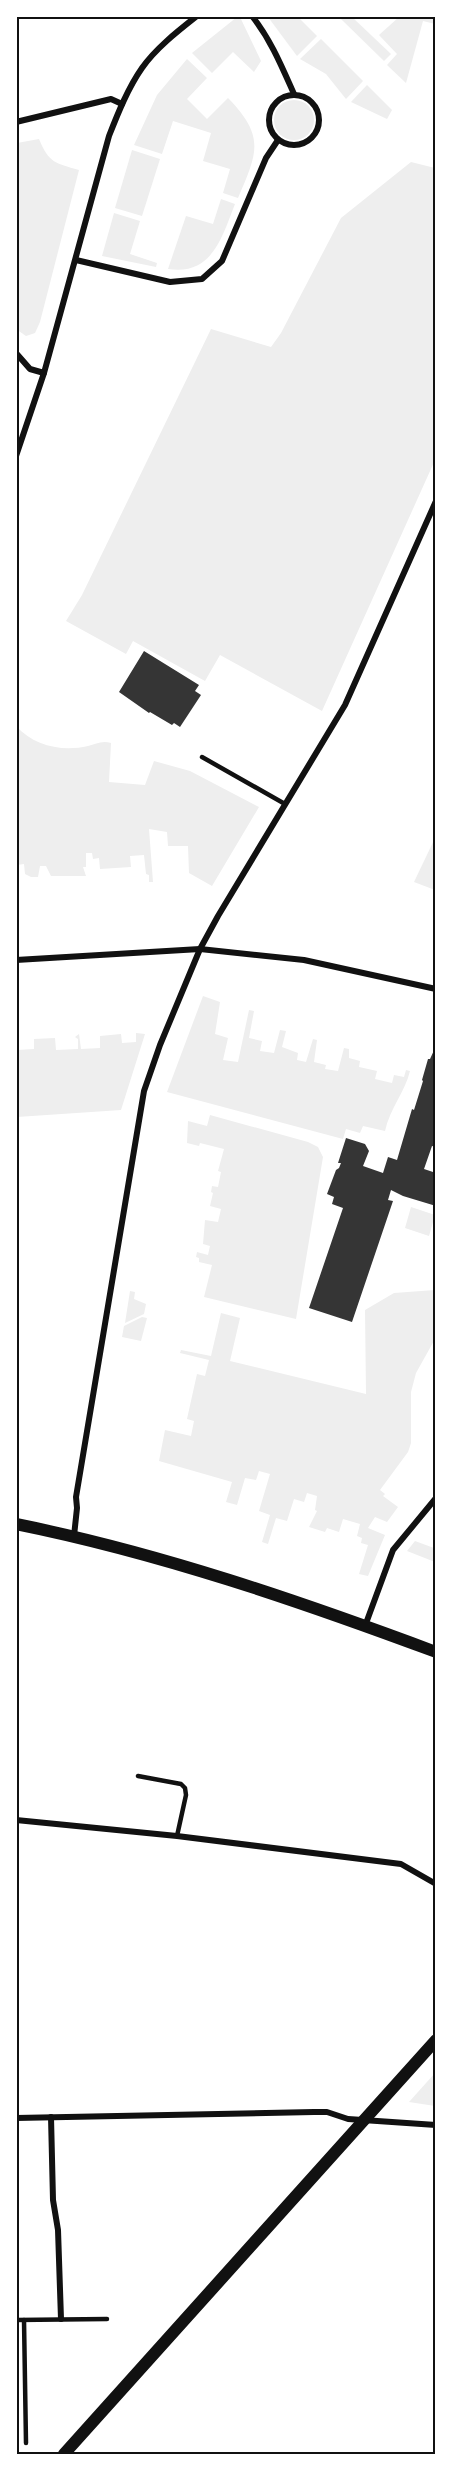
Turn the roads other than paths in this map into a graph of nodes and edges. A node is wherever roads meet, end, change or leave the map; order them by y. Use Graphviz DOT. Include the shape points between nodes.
graph roads {
  1 [pos="197,16"];
  2 [pos="252,16"];
  3 [pos="294,94"];
  4 [pos="122,104"];
  5 [pos="16,122"];
  6 [pos="278,140"];
  7 [pos="76,260"];
  8 [pos="16,353"];
  9 [pos="44,373"];
  10 [pos="16,456"];
  11 [pos="435,501"];
  12 [pos="202,757"];
  13 [pos="285,804"];
  14 [pos="201,949"];
  15 [pos="16,960"];
  16 [pos="435,989"];
  17 [pos="435,1497"];
  18 [pos="16,1524"];
  19 [pos="74,1536"];
  20 [pos="365,1626"];
  21 [pos="435,1652"];
  22 [pos="138,1776"];
  23 [pos="16,1820"];
  24 [pos="177,1836"];
  25 [pos="435,1884"];
  26 [pos="435,2040"];
  27 [pos="51,2117"];
  28 [pos="16,2118"];
  29 [pos="364,2120"];
  30 [pos="435,2125"];
  31 [pos="61,2319"];
  32 [pos="107,2319"];
  33 [pos="16,2320"];
  34 [pos="24,2320"];
  35 [pos="26,2443"];
  36 [pos="64,2454"];
  1 -- 4 [label="street" via="143,67"];
  2 -- 3 [label="street" via="279,57"];
  3 -- 6 [label="street" via="279,99 270,111 269,127"];
  3 -- 6 [label="street" via="316,107 316,132 294,145"];
  4 -- 5 [label="street" via="111,99"];
  4 -- 7 [label="street" via="108,136"];
  6 -- 7 [label="street" via="266,158 222,261 202,279 170,282"];
  7 -- 9 [label="street"];
  8 -- 9 [label="street" via="30,369"];
  9 -- 10 [label="street"];
  11 -- 13 [label="street" via="345,705"];
  12 -- 13 [label="lane"];
  13 -- 14 [label="street" via="233,887"];
  14 -- 15 [label="street"];
  14 -- 16 [label="street" via="304,960"];
  14 -- 19 [label="street" via="144,1091 75,1497"];
  17 -- 20 [label="street" via="393,1550"];
  18 -- 19 [label="main road"];
  19 -- 20 [label="main road" via="206,1573"];
  20 -- 21 [label="main road"];
  22 -- 24 [label="lane" via="185,1788"];
  23 -- 24 [label="street"];
  24 -- 25 [label="street" via="401,1864"];
  26 -- 29 [label="main road"];
  27 -- 28 [label="street"];
  27 -- 29 [label="street" via="327,2112"];
  27 -- 31 [label="street"];
  29 -- 30 [label="street"];
  29 -- 36 [label="main road"];
  31 -- 32 [label="lane"];
  31 -- 34 [label="lane"];
  33 -- 34 [label="lane"];
  34 -- 35 [label="lane"];
}
